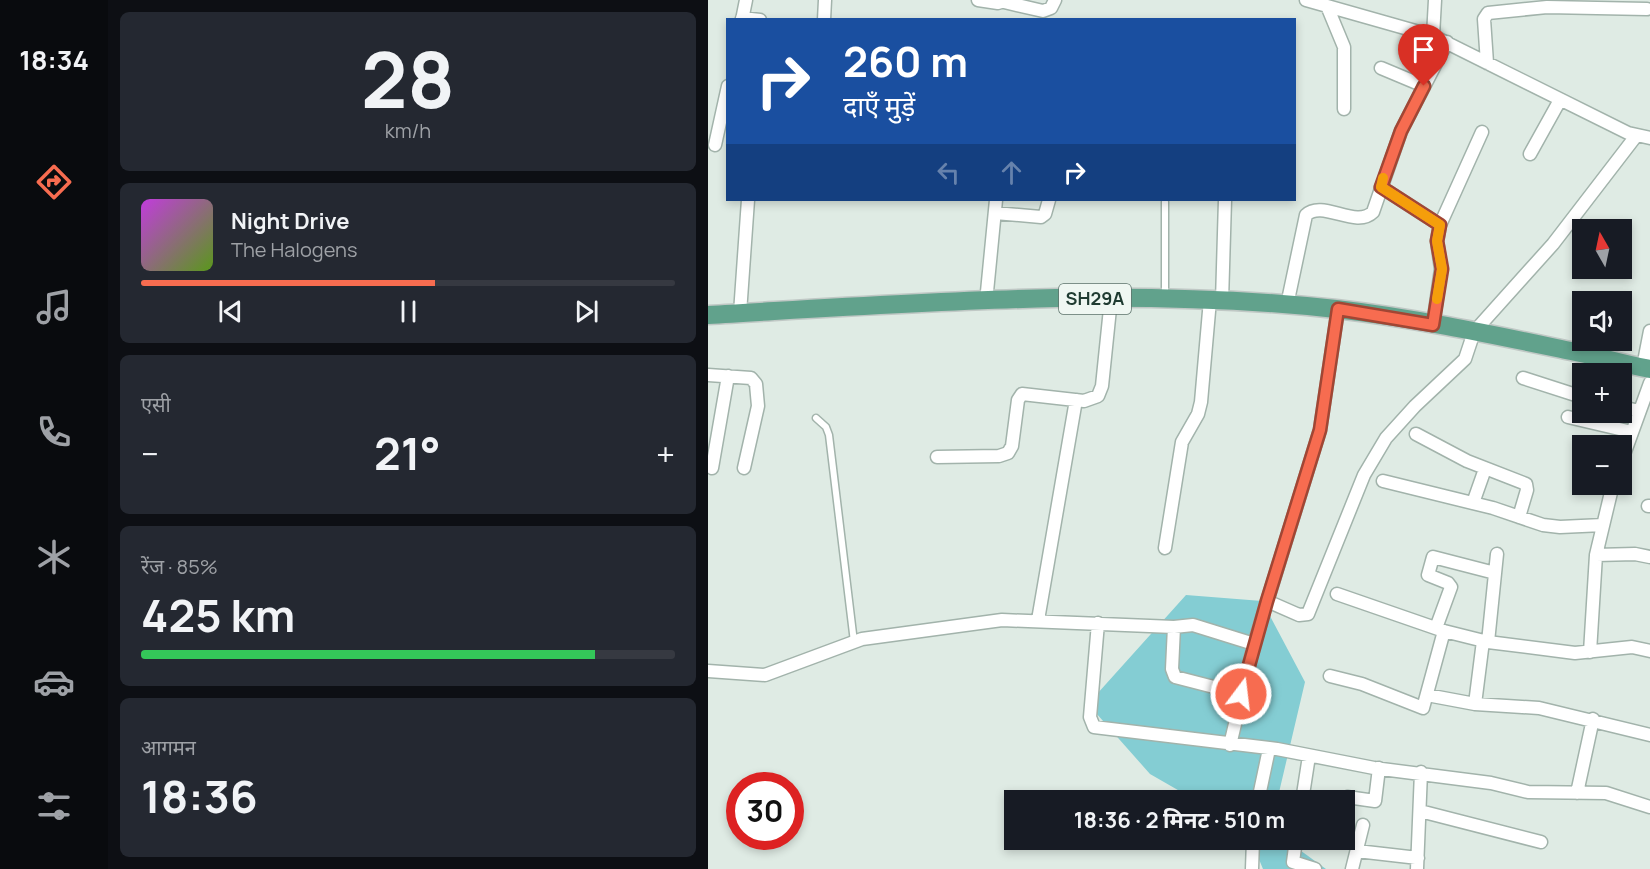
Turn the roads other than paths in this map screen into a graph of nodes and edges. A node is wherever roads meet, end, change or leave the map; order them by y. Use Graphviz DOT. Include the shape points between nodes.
graph roads {
  1 [pos="746,0"];
  2 [pos="825,0"];
  3 [pos="978,0"];
  4 [pos="1055,0"];
  5 [pos="1306,0"];
  6 [pos="1435,0"];
  7 [pos="1006,1"];
  8 [pos="1540,4"];
  9 [pos="1594,4"];
  10 [pos="1328,6"];
  11 [pos="1648,10"];
  12 [pos="742,18"];
  13 [pos="824,18"];
  14 [pos="1433,36"];
  15 [pos="1447,42"];
  16 [pos="1487,63"];
  17 [pos="1381,68"];
  18 [pos="1424,86"];
  19 [pos="726,95"];
  20 [pos="1560,100"];
  21 [pos="1344,109"];
  22 [pos="1482,132"];
  23 [pos="1636,136"];
  24 [pos="1650,138"];
  25 [pos="715,145"];
  26 [pos="1530,154"];
  27 [pos="1381,187"];
  28 [pos="748,201"];
  29 [pos="996,201"];
  30 [pos="1049,201"];
  31 [pos="1225,201"];
  32 [pos="1165,202"];
  33 [pos="995,213"];
  34 [pos="1440,225"];
  35 [pos="1111,299"];
  36 [pos="1164,300"];
  37 [pos="1216,300"];
  38 [pos="986,302"];
  39 [pos="1287,304"];
  40 [pos="1338,309"];
  41 [pos="740,313"];
  42 [pos="708,315"];
  43 [pos="1433,325"];
  44 [pos="1650,331"];
  45 [pos="1482,334"];
  46 [pos="1648,373"];
  47 [pos="708,375"];
  48 [pos="728,376"];
  49 [pos="1523,378"];
  50 [pos="1572,394"];
  51 [pos="1076,400"];
  52 [pos="1632,409"];
  53 [pos="1640,411"];
  54 [pos="1568,417"];
  55 [pos="816,418"];
  56 [pos="1632,432"];
  57 [pos="1416,434"];
  58 [pos="1631,435"];
  59 [pos="937,457"];
  60 [pos="712,468"];
  61 [pos="744,468"];
  62 [pos="1485,469"];
  63 [pos="1383,481"];
  64 [pos="1610,495"];
  65 [pos="1473,503"];
  66 [pos="1519,517"];
  67 [pos="1603,525"];
  68 [pos="1165,548"];
  69 [pos="1497,554"];
  70 [pos="1596,555"];
  71 [pos="1650,557"];
  72 [pos="1495,573"];
  73 [pos="1337,594"];
  74 [pos="1267,601"];
  75 [pos="1038,620"];
  76 [pos="1098,623"];
  77 [pos="1174,627"];
  78 [pos="1440,630"];
  79 [pos="1485,641"];
  80 [pos="854,642"];
  81 [pos="1254,644"];
  82 [pos="1650,651"];
  83 [pos="1590,652"];
  84 [pos="708,671"];
  85 [pos="1330,676"];
  86 [pos="1241,694"];
  87 [pos="1427,695"];
  88 [pos="1474,704"];
  89 [pos="1593,719"];
  90 [pos="1650,735"];
  91 [pos="1230,745"];
  92 [pos="1277,750"];
  93 [pos="1309,756"];
  94 [pos="1379,768"];
  95 [pos="1421,772"];
  96 [pos="1262,790"];
  97 [pos="1304,790"];
  98 [pos="1577,793"];
  99 [pos="1355,798"];
  100 [pos="1650,807"];
  101 [pos="1420,811"];
  102 [pos="1363,825"];
  103 [pos="1541,842"];
  104 [pos="1253,850"];
  105 [pos="1295,850"];
  106 [pos="1357,851"];
  107 [pos="1417,864"];
  108 [pos="1252,869"];
  109 [pos="1315,869"];
  110 [pos="1352,869"];
  1 -- 12 [label="street"];
  2 -- 13 [label="street"];
  3 -- 7 [label="street"];
  4 -- 7 [label="street" via="1042,11"];
  5 -- 10 [label="street"];
  6 -- 14 [label="street"];
  8 -- 9 [label="street"];
  8 -- 16 [label="street" via="1486,14"];
  9 -- 11 [label="street"];
  10 -- 14 [label="street"];
  10 -- 21 [label="street" via="1344,47"];
  14 -- 15 [label="street"];
  15 -- 16 [label="street"];
  15 -- 18 [label="street"];
  16 -- 20 [label="street"];
  17 -- 18 [label="street"];
  18 -- 27 [label="street" via="1401,131"];
  19 -- 25 [label="street"];
  20 -- 23 [label="street"];
  20 -- 26 [label="street"];
  22 -- 34 [label="street"];
  23 -- 24 [label="street"];
  23 -- 45 [label="street"];
  27 -- 34 [label="street"];
  27 -- 39 [label="street" via="1368,216 1314,211 1305,215"];
  28 -- 41 [label="street"];
  29 -- 33 [label="street"];
  30 -- 33 [label="street" via="1041,217"];
  31 -- 37 [label="street"];
  32 -- 36 [label="lane"];
  33 -- 38 [label="street"];
  34 -- 43 [label="street" via="1437,241 1442,269"];
  35 -- 36 [label="main road, SH29A"];
  35 -- 38 [label="main road, SH29A"];
  35 -- 51 [label="street" via="1100,392 1090,401"];
  36 -- 37 [label="main road, SH29A"];
  37 -- 39 [label="main road, SH29A"];
  37 -- 68 [label="street" via="1201,402 1182,442"];
  38 -- 41 [label="main road, SH29A"];
  39 -- 40 [label="main road, SH29A"];
  40 -- 43 [label="main road, SH29A"];
  40 -- 74 [label="street" via="1320,430"];
  41 -- 42 [label="main road, SH29A"];
  43 -- 45 [label="main road, SH29A"];
  44 -- 46 [label="street"];
  45 -- 46 [label="main road, SH29A"];
  45 -- 74 [label="street" via="1465,359 1401,420 1374,458 1308,614 1299,615"];
  46 -- 53 [label="street"];
  47 -- 48 [label="street"];
  48 -- 60 [label="street"];
  48 -- 61 [label="street" via="751,378 758,388 758,406"];
  49 -- 50 [label="street"];
  51 -- 59 [label="street" via="1022,394 1008,453"];
  51 -- 75 [label="street"];
  52 -- 53 [label="street"];
  53 -- 56 [label="street"];
  54 -- 56 [label="street"];
  55 -- 80 [label="lane" via="829,435"];
  56 -- 58 [label="street"];
  57 -- 62 [label="street"];
  62 -- 65 [label="street"];
  62 -- 66 [label="street" via="1527,485"];
  63 -- 65 [label="street"];
  64 -- 67 [label="street"];
  65 -- 66 [label="street"];
  66 -- 67 [label="street" via="1560,527"];
  67 -- 70 [label="street"];
  69 -- 72 [label="street"];
  70 -- 71 [label="street"];
  70 -- 83 [label="street"];
  72 -- 78 [label="street" via="1433,557 1428,575 1451,587"];
  72 -- 79 [label="street"];
  73 -- 78 [label="street"];
  74 -- 81 [label="street"];
  75 -- 76 [label="street"];
  75 -- 80 [label="street" via="984,622"];
  76 -- 77 [label="street"];
  76 -- 91 [label="street" via="1092,724"];
  77 -- 81 [label="street" via="1193,625"];
  77 -- 86 [label="street" via="1175,677"];
  78 -- 79 [label="street"];
  78 -- 87 [label="street"];
  79 -- 83 [label="street"];
  79 -- 88 [label="street"];
  80 -- 84 [label="street" via="765,675"];
  81 -- 86 [label="street"];
  82 -- 83 [label="street" via="1632,647"];
  85 -- 87 [label="street" via="1362,684 1418,708 1424,706"];
  86 -- 91 [label="street"];
  87 -- 88 [label="street"];
  88 -- 89 [label="street" via="1528,707"];
  89 -- 90 [label="street"];
  89 -- 98 [label="street"];
  91 -- 92 [label="street"];
  92 -- 93 [label="street"];
  92 -- 96 [label="street"];
  93 -- 94 [label="street"];
  93 -- 97 [label="street"];
  94 -- 95 [label="street"];
  94 -- 99 [label="street" via="1375,801"];
  95 -- 98 [label="street" via="1528,792"];
  95 -- 101 [label="street"];
  98 -- 100 [label="street" via="1606,793"];
  101 -- 103 [label="street"];
  101 -- 107 [label="street"];
  102 -- 106 [label="street"];
  104 -- 108 [label="street"];
  105 -- 109 [label="street" via="1293,862"];
  106 -- 107 [label="street"];
  106 -- 110 [label="street"];
}
